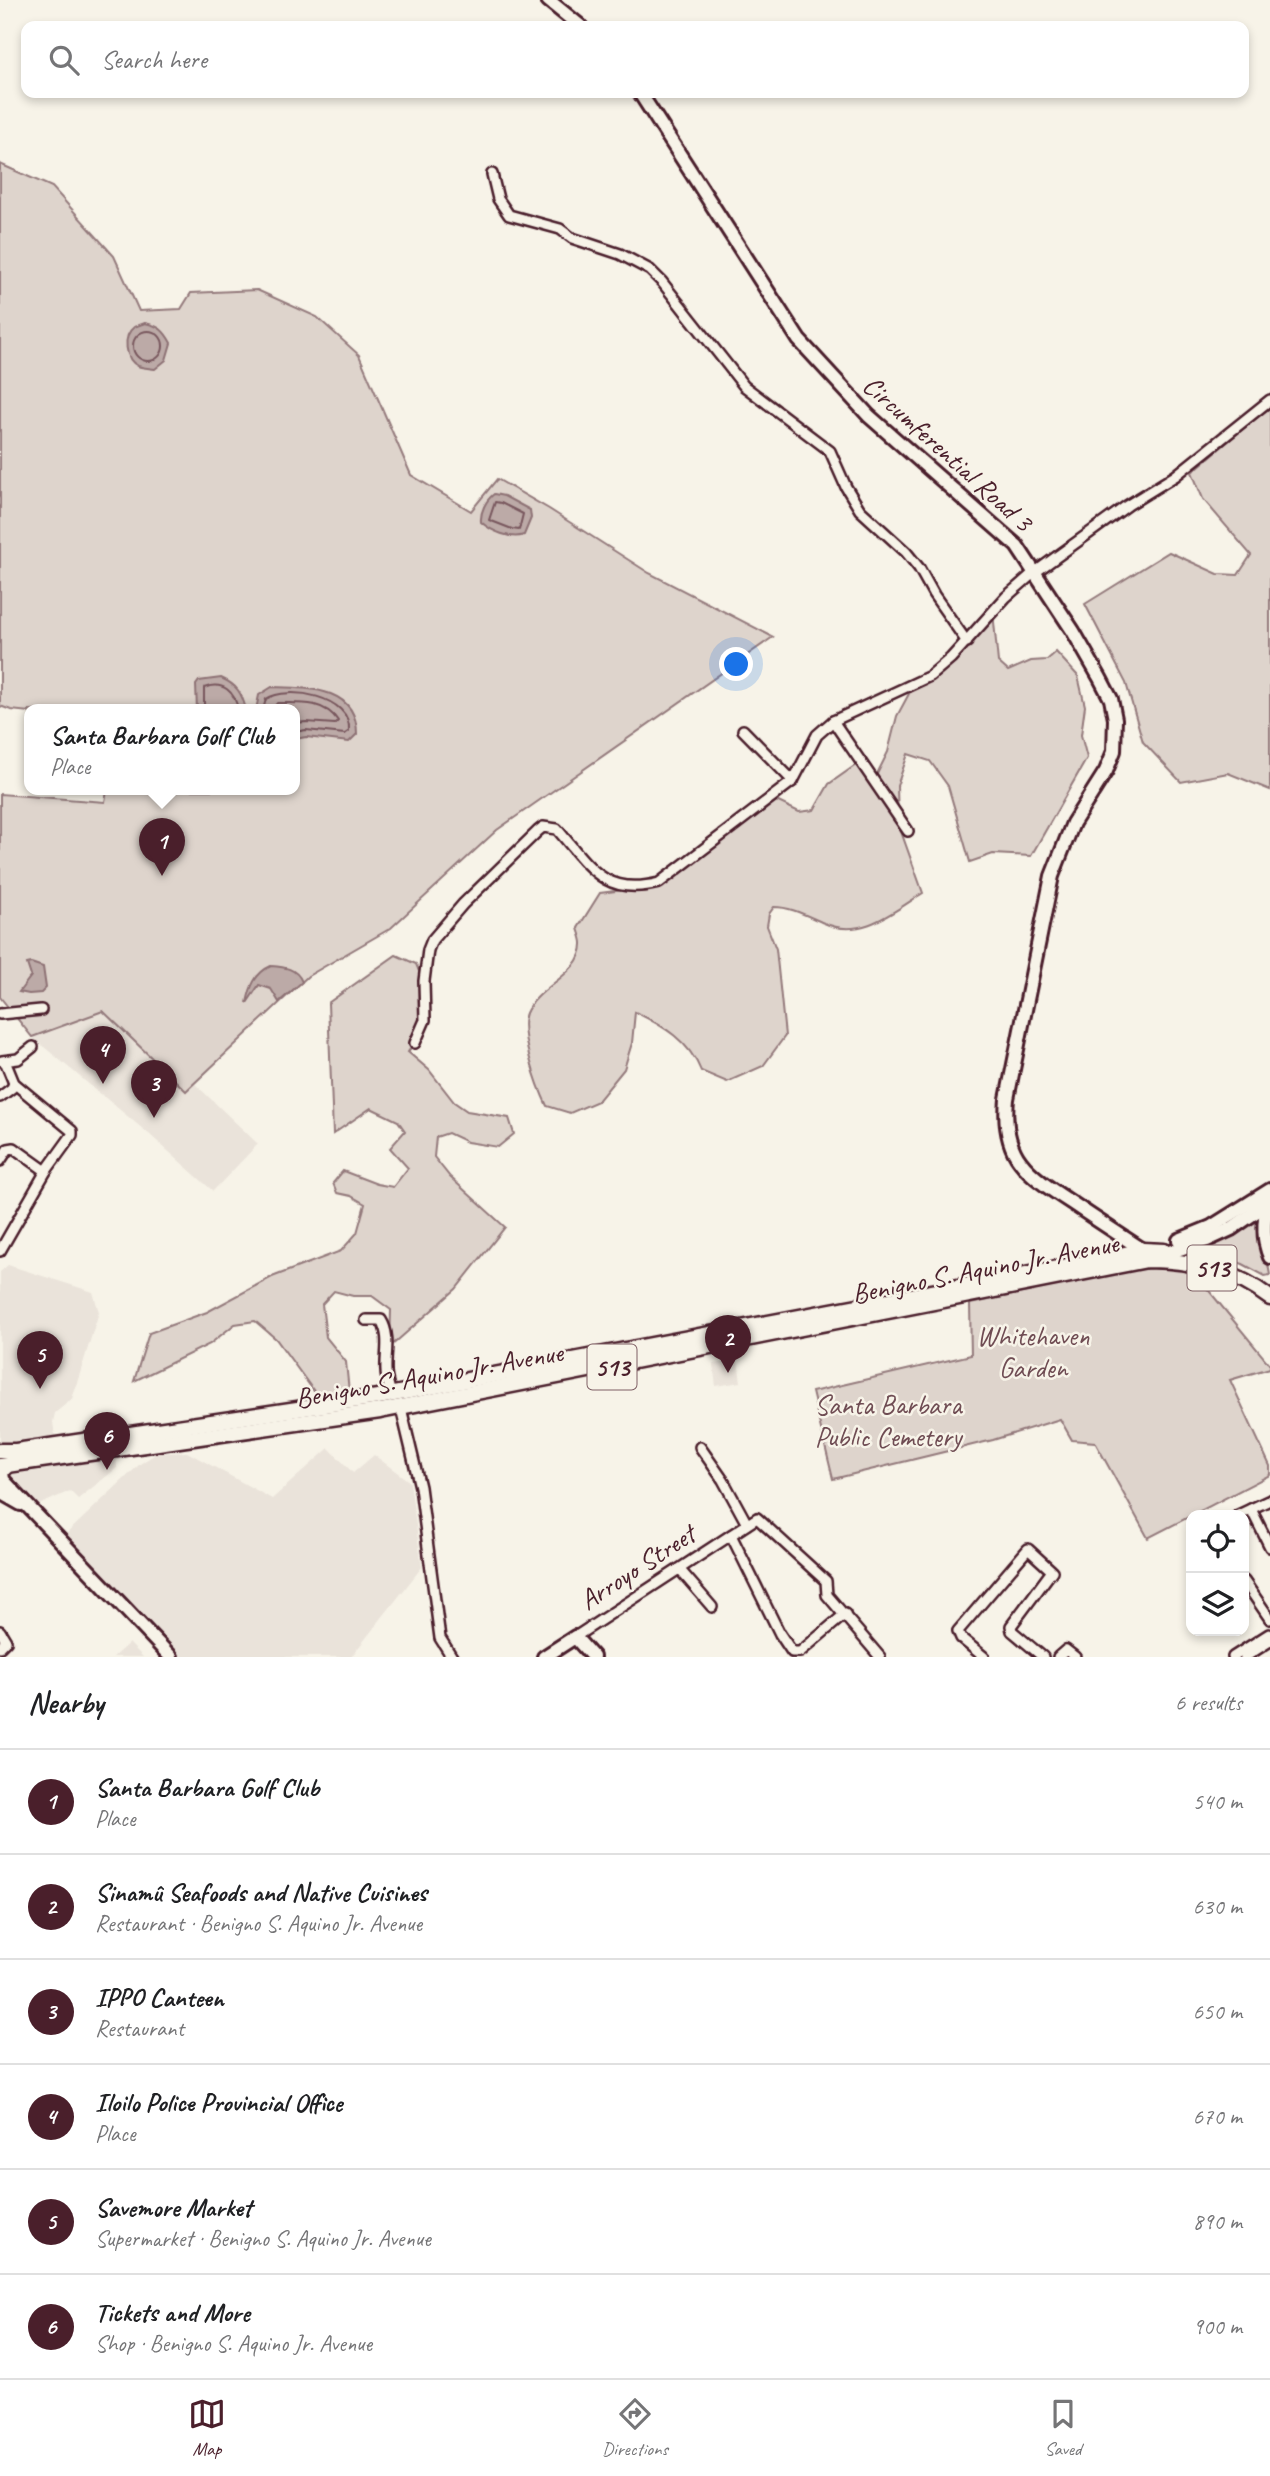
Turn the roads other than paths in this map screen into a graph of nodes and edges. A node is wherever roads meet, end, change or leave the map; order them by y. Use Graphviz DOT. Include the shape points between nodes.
graph roads {
  1 [pos="548,0"];
  2 [pos="574,21"];
  3 [pos="643,98"];
  4 [pos="492,174"];
  5 [pos="1270,400"];
  6 [pos="1035,572"];
  7 [pos="967,642"];
  8 [pos="833,721"];
  9 [pos="743,730"];
  10 [pos="793,781"];
  11 [pos="908,831"];
  12 [pos="41,1010"];
  13 [pos="0,1014"];
  14 [pos="415,1042"];
  15 [pos="33,1047"];
  16 [pos="3,1061"];
  17 [pos="14,1083"];
  18 [pos="0,1097"];
  19 [pos="0,1161"];
  20 [pos="46,1171"];
  21 [pos="1270,1190"];
  22 [pos="1269,1200"];
  23 [pos="0,1251"];
  24 [pos="1169,1251"];
  25 [pos="1145,1255"];
  26 [pos="1270,1257"];
  27 [pos="1270,1288"];
  28 [pos="1270,1298"];
  29 [pos="366,1320"];
  30 [pos="634,1355"];
  31 [pos="391,1394"];
  32 [pos="401,1408"];
  33 [pos="700,1447"];
  34 [pos="74,1448"];
  35 [pos="0,1451"];
  36 [pos="5,1466"];
  37 [pos="0,1492"];
  38 [pos="1270,1500"];
  39 [pos="30,1509"];
  40 [pos="1251,1509"];
  41 [pos="747,1524"];
  42 [pos="731,1535"];
  43 [pos="1270,1547"];
  44 [pos="680,1570"];
  45 [pos="1249,1588"];
  46 [pos="712,1607"];
  47 [pos="845,1614"];
  48 [pos="1270,1619"];
  49 [pos="0,1631"];
  50 [pos="1270,1635"];
  51 [pos="575,1637"];
  52 [pos="0,1647"];
  53 [pos="171,1657"];
  54 [pos="452,1657"];
  55 [pos="544,1657"];
  56 [pos="593,1657"];
  57 [pos="880,1657"];
  58 [pos="984,1657"];
  59 [pos="1043,1657"];
  60 [pos="1059,1657"];
  61 [pos="1075,1657"];
  62 [pos="1233,1657"];
  63 [pos="1245,1657"];
  1 -- 2 [label="main road"];
  3 -- 6 [label="main road, Circumferential Road 3" via="799,340 869,416 1017,546"];
  4 -- 7 [label="street" via="498,199 509,215 560,229 650,270 744,386 830,451 860,510 919,568"];
  5 -- 6 [label="street" via="1175,476"];
  6 -- 7 [label="street"];
  6 -- 25 [label="main road, Circumferential Road 3" via="1101,678 1111,699 1116,736 1110,762 1073,823 1052,876 1007,1099 1007,1135 1031,1175"];
  7 -- 8 [label="street" via="930,676"];
  8 -- 10 [label="street" via="817,734"];
  8 -- 11 [label="street"];
  9 -- 10 [label="street"];
  10 -- 14 [label="street" via="659,883 643,887 601,878 557,829 543,827 432,940 424,981 425,1020"];
  12 -- 13 [label="street"];
  15 -- 16 [label="street" via="18,1059"];
  16 -- 17 [label="street"];
  17 -- 18 [label="street"];
  17 -- 20 [label="street" via="72,1131"];
  19 -- 20 [label="street" via="14,1148"];
  20 -- 23 [label="street"];
  21 -- 25 [label="main road" via="1211,1227"];
  22 -- 24 [label="main road" via="1231,1229"];
  22 -- 26 [label="main road" via="1265,1235"];
  24 -- 25 [label="main road, Benigno S. Aquino Jr. Avenue / 513"];
  24 -- 27 [label="main road, Benigno S. Aquino Jr. Avenue / 513" via="1221,1262"];
  25 -- 28 [label="main road, Benigno S. Aquino Jr. Avenue / 513" via="1217,1270"];
  25 -- 30 [label="main road, Benigno S. Aquino Jr. Avenue / 513"];
  29 -- 31 [label="street" via="384,1324"];
  30 -- 31 [label="main road, Benigno S. Aquino Jr. Avenue / 513"];
  30 -- 32 [label="main road, Benigno S. Aquino Jr. Avenue / 513"];
  31 -- 34 [label="main road, Benigno S. Aquino Jr. Avenue / 513"];
  32 -- 34 [label="main road, Benigno S. Aquino Jr. Avenue / 513"];
  32 -- 54 [label="street" via="420,1487 440,1638"];
  33 -- 41 [label="street"];
  34 -- 35 [label="main road, Benigno S. Aquino Jr. Avenue / 513"];
  34 -- 36 [label="main road, Benigno S. Aquino Jr. Avenue / 513"];
  36 -- 39 [label="main road" via="3,1480"];
  37 -- 39 [label="main road"];
  38 -- 40 [label="street"];
  39 -- 53 [label="main road"];
  40 -- 43 [label="street"];
  41 -- 42 [label="street, Arroyo Street"];
  41 -- 47 [label="street, Arroyo Street" via="757,1518 826,1581 825,1593"];
  42 -- 44 [label="street, Arroyo Street"];
  42 -- 47 [label="street" via="792,1652 800,1652"];
  44 -- 46 [label="street"];
  44 -- 51 [label="street, Arroyo Street"];
  45 -- 48 [label="street"];
  47 -- 57 [label="street"];
  49 -- 52 [label="street" via="6,1641"];
  50 -- 62 [label="street"];
  50 -- 63 [label="street"];
  51 -- 55 [label="main road, Arroyo Street"];
  51 -- 56 [label="main road"];
  58 -- 59 [label="street" via="958,1631 1028,1549 1052,1571 1011,1626"];
  60 -- 61 [label="street" via="1066,1650"];
}
